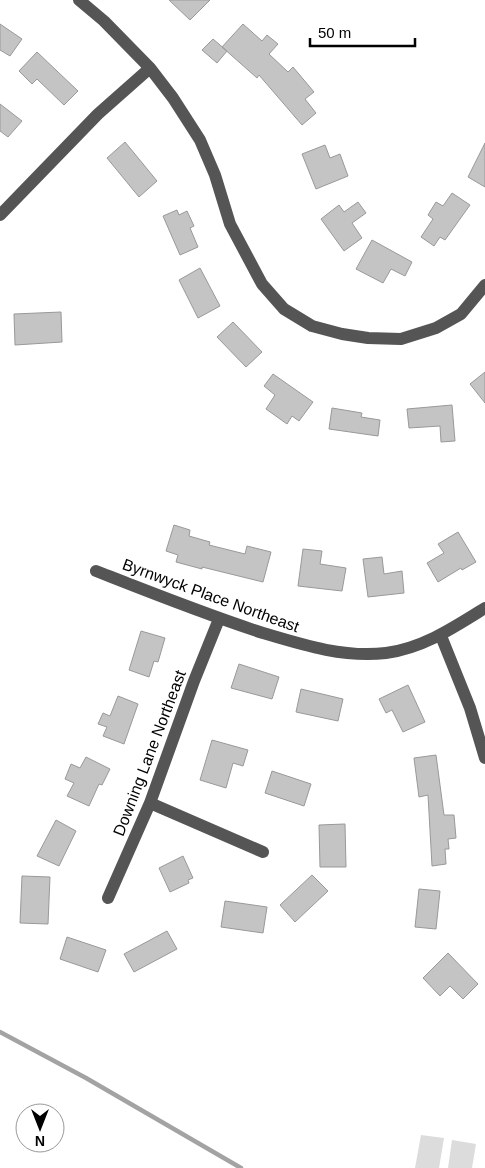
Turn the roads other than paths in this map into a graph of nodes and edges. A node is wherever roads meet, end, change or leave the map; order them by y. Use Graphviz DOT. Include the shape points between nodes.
graph roads {
  1 [pos="79,0"];
  2 [pos="150,68"];
  3 [pos="0,215"];
  4 [pos="485,285"];
  5 [pos="96,571"];
  6 [pos="485,608"];
  7 [pos="219,619"];
  8 [pos="441,636"];
  9 [pos="485,758"];
  10 [pos="150,803"];
  11 [pos="263,852"];
  12 [pos="108,898"];
  1 -- 2 [label="street"];
  2 -- 3 [label="street" via="98,114"];
  2 -- 4 [label="street" via="200,140 230,224 262,284 284,309 312,326 342,334 401,338 436,328 461,314"];
  5 -- 7 [label="street, Byrnwyck Place Northeast"];
  6 -- 8 [label="street, Byrnwyck Place Northeast"];
  7 -- 8 [label="street, Byrnwyck Place Northeast" via="306,646 359,654 385,653"];
  7 -- 10 [label="street, Downing Lane Northeast"];
  8 -- 9 [label="street" via="470,708"];
  10 -- 11 [label="street"];
  10 -- 12 [label="street, Downing Lane Northeast"];
}
